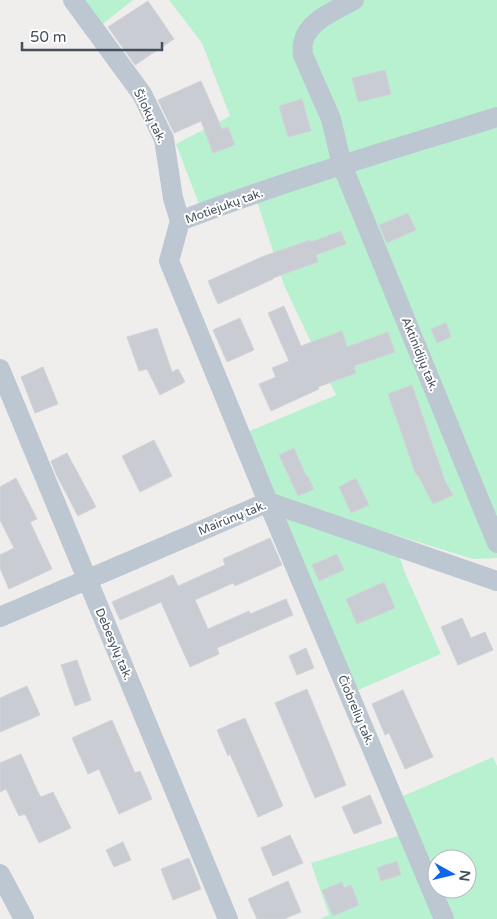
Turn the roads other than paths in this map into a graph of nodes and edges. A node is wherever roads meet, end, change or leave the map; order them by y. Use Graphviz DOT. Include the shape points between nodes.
graph roads {
  1 [pos="72,0"];
  2 [pos="354,0"];
  3 [pos="497,117"];
  4 [pos="342,165"];
  5 [pos="180,221"];
  6 [pos="0,369"];
  7 [pos="268,502"];
  8 [pos="497,543"];
  9 [pos="87,580"];
  10 [pos="497,581"];
  11 [pos="0,617"];
  12 [pos="0,874"];
  13 [pos="24,919"];
  14 [pos="228,919"];
  15 [pos="444,919"];
  1 -- 5 [label="street, Šilokų tak." via="142,94 164,139"];
  2 -- 4 [label="street, Aktinidijų tak." via="313,24 303,43 303,55 331,119"];
  3 -- 4 [label="street, Motiejukų tak."];
  4 -- 5 [label="street, Motiejukų tak."];
  4 -- 8 [label="street, Aktinidijų tak."];
  5 -- 7 [label="street, Motiejukų tak." via="168,261"];
  6 -- 9 [label="street, Debesylų tak."];
  7 -- 9 [label="street, Mairūnų tak."];
  7 -- 10 [label="street, Mairūnų tak."];
  7 -- 15 [label="street, Čiobrelių tak."];
  9 -- 11 [label="street, Mairūnų tak."];
  9 -- 14 [label="street, Debesylų tak."];
  12 -- 13 [label="street"];
}
